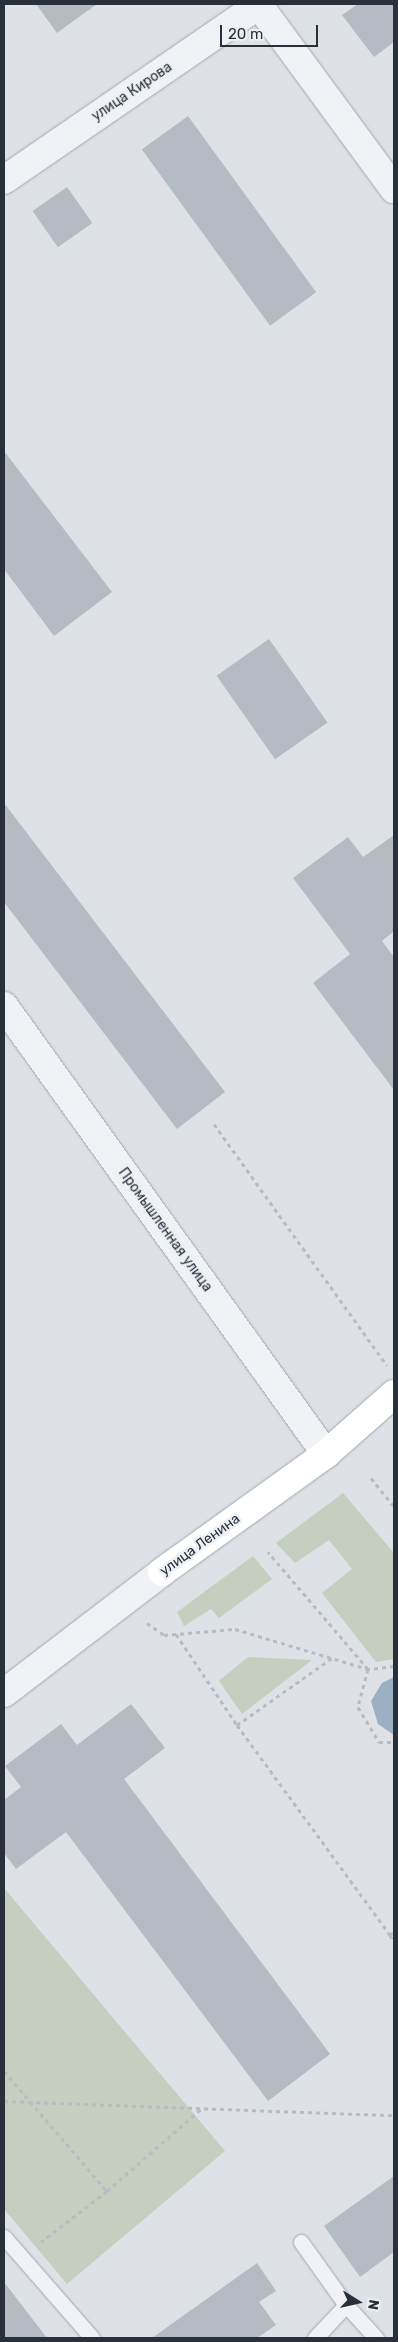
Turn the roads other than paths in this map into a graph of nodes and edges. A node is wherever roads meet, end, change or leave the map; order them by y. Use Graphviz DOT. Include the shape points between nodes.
graph roads {
  1 [pos="259,4"];
  2 [pos="4,180"];
  3 [pos="394,190"];
  4 [pos="4,1006"];
  5 [pos="392,1381"];
  6 [pos="326,1454"];
  7 [pos="4,1693"];
  8 [pos="4,2237"];
  9 [pos="300,2242"];
  10 [pos="346,2305"];
  11 [pos="92,2338"];
  12 [pos="315,2338"];
  13 [pos="376,2338"];
  1 -- 2 [label="street, улица Кирова"];
  1 -- 3 [label="street"];
  4 -- 6 [label="street, Промышленная улица"];
  5 -- 6 [label="street, улица Ленина"];
  6 -- 7 [label="street, улица Ленина" via="162,1572"];
  8 -- 11 [label="lane"];
  9 -- 10 [label="lane"];
  10 -- 12 [label="lane"];
  10 -- 13 [label="lane"];
}
